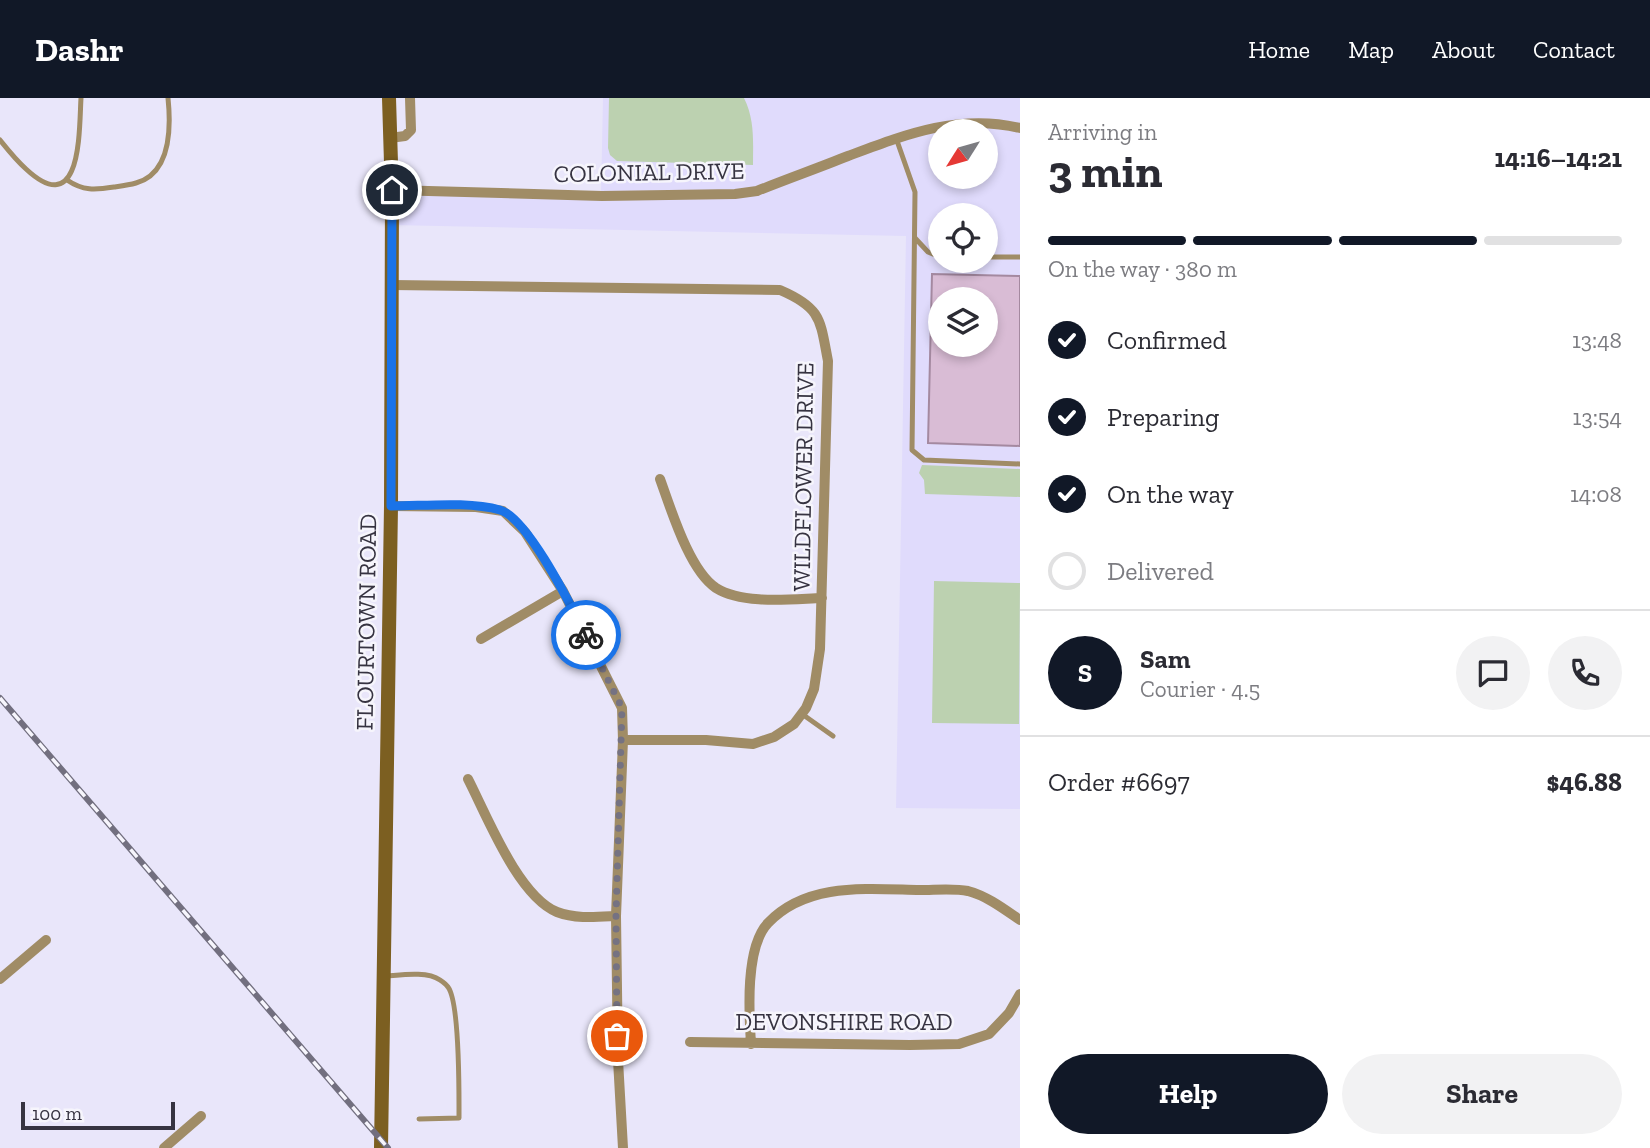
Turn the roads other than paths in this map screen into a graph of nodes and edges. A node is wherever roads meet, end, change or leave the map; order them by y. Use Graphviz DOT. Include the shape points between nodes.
graph roads {
  1 [pos="81,98"];
  2 [pos="169,98"];
  3 [pos="389,98"];
  4 [pos="410,98"];
  5 [pos="1020,128"];
  6 [pos="390,138"];
  7 [pos="896,138"];
  8 [pos="0,141"];
  9 [pos="67,180"];
  10 [pos="392,190"];
  11 [pos="915,238"];
  12 [pos="928,252"];
  13 [pos="998,257"];
  14 [pos="1020,257"];
  15 [pos="392,285"];
  16 [pos="1020,464"];
  17 [pos="660,479"];
  18 [pos="391,506"];
  19 [pos="564,591"];
  20 [pos="822,598"];
  21 [pos="481,639"];
  22 [pos="802,714"];
  23 [pos="832,736"];
  24 [pos="623,740"];
  25 [pos="468,779"];
  26 [pos="616,916"];
  27 [pos="1020,920"];
  28 [pos="46,940"];
  29 [pos="383,976"];
  30 [pos="0,979"];
  31 [pos="1020,994"];
  32 [pos="690,1042"];
  33 [pos="751,1044"];
  34 [pos="201,1116"];
  35 [pos="419,1119"];
  36 [pos="164,1148"];
  37 [pos="381,1148"];
  38 [pos="623,1148"];
  1 -- 9 [label="lane" via="76,160"];
  2 -- 9 [label="lane" via="167,144 152,174 138,183 87,190"];
  3 -- 6 [label="main road, FLOURTOWN ROAD"];
  4 -- 6 [label="street" via="411,130"];
  5 -- 7 [label="street, COLONIAL DRIVE" via="953,125"];
  6 -- 10 [label="main road, FLOURTOWN ROAD"];
  7 -- 10 [label="street, COLONIAL DRIVE" via="757,191 735,194 602,196"];
  7 -- 11 [label="lane" via="915,192"];
  8 -- 9 [label="lane" via="40,180 57,184"];
  10 -- 15 [label="main road, FLOURTOWN ROAD"];
  11 -- 12 [label="lane"];
  11 -- 16 [label="lane" via="912,450 924,460"];
  13 -- 14 [label="lane"];
  15 -- 18 [label="main road, FLOURTOWN ROAD"];
  15 -- 20 [label="street, WILDFLOWER DRIVE" via="780,290 812,308 828,361"];
  17 -- 20 [label="street" via="683,541 715,587 765,599"];
  18 -- 19 [label="street" via="503,511 524,532"];
  18 -- 29 [label="main road, FLOURTOWN ROAD"];
  19 -- 21 [label="street"];
  19 -- 24 [label="street" via="622,708"];
  20 -- 22 [label="street, WILDFLOWER DRIVE" via="814,690"];
  22 -- 23 [label="lane"];
  22 -- 24 [label="street, WILDFLOWER DRIVE" via="774,737 753,744"];
  24 -- 26 [label="street"];
  25 -- 26 [label="street" via="525,887 556,912 585,918"];
  26 -- 38 [label="street"];
  27 -- 33 [label="street" via="967,891 833,890 799,900 766,925 757,946 749,990"];
  28 -- 30 [label="street"];
  29 -- 35 [label="lane" via="438,977 449,988 460,1073 459,1118"];
  29 -- 37 [label="main road, FLOURTOWN ROAD"];
  31 -- 33 [label="street, DEVONSHIRE ROAD" via="989,1034 959,1044"];
  32 -- 33 [label="street, DEVONSHIRE ROAD"];
  34 -- 36 [label="street"];
}
